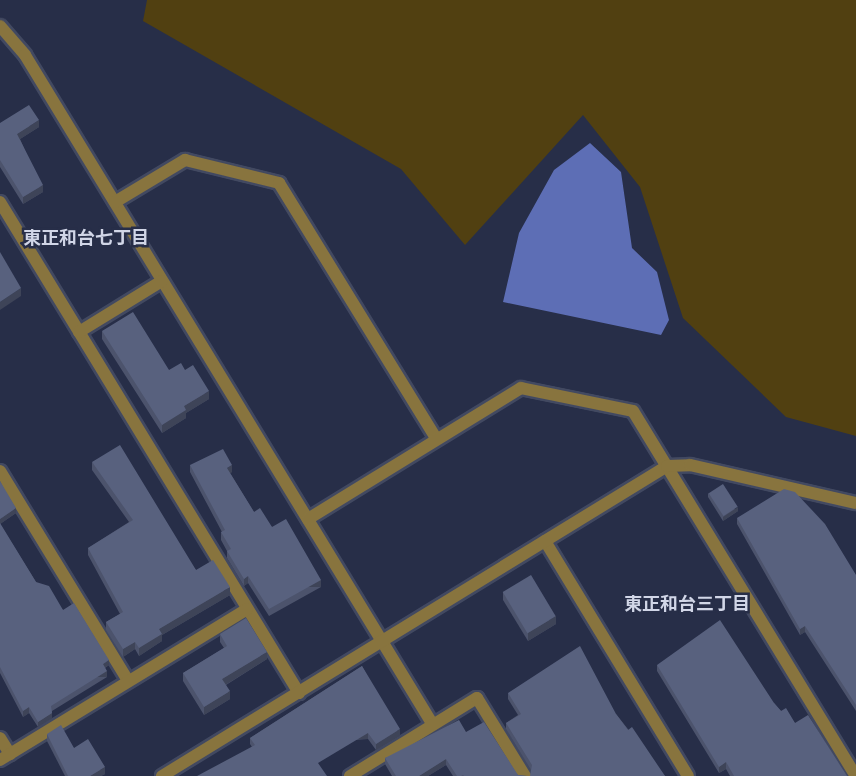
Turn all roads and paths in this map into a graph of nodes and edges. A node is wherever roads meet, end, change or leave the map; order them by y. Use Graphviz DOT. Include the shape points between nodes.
graph roads {
  1 [pos="0,26"];
  2 [pos="0,202"];
  3 [pos="115,202"];
  4 [pos="162,281"];
  5 [pos="80,332"];
  6 [pos="436,438"];
  7 [pos="666,466"];
  8 [pos="0,471"];
  9 [pos="856,503"];
  10 [pos="308,519"];
  11 [pos="545,542"];
  12 [pos="247,609"];
  13 [pos="382,641"];
  14 [pos="128,681"];
  15 [pos="299,693"];
  16 [pos="433,724"];
  17 [pos="0,738"];
  18 [pos="5,757"];
  19 [pos="355,775"];
  20 [pos="162,776"];
  21 [pos="525,776"];
  22 [pos="688,776"];
  23 [pos="856,776"];
  1 -- 3 [label="street" via="25,55"];
  2 -- 5 [label="street"];
  3 -- 4 [label="street"];
  3 -- 6 [label="street" via="185,160 270,176 279,183"];
  4 -- 5 [label="street"];
  4 -- 10 [label="street"];
  5 -- 12 [label="street"];
  6 -- 7 [label="street" via="521,388 633,411"];
  6 -- 10 [label="street"];
  7 -- 9 [label="street" via="690,465"];
  7 -- 11 [label="street"];
  7 -- 23 [label="street"];
  8 -- 14 [label="street"];
  10 -- 13 [label="street"];
  11 -- 13 [label="street"];
  11 -- 22 [label="street"];
  12 -- 14 [label="street"];
  12 -- 15 [label="street"];
  13 -- 15 [label="street"];
  13 -- 16 [label="street"];
  14 -- 18 [label="street"];
  15 -- 20 [label="street"];
  16 -- 19 [label="street"];
  16 -- 21 [label="street" via="477,698"];
  17 -- 18 [label="street"];
}
